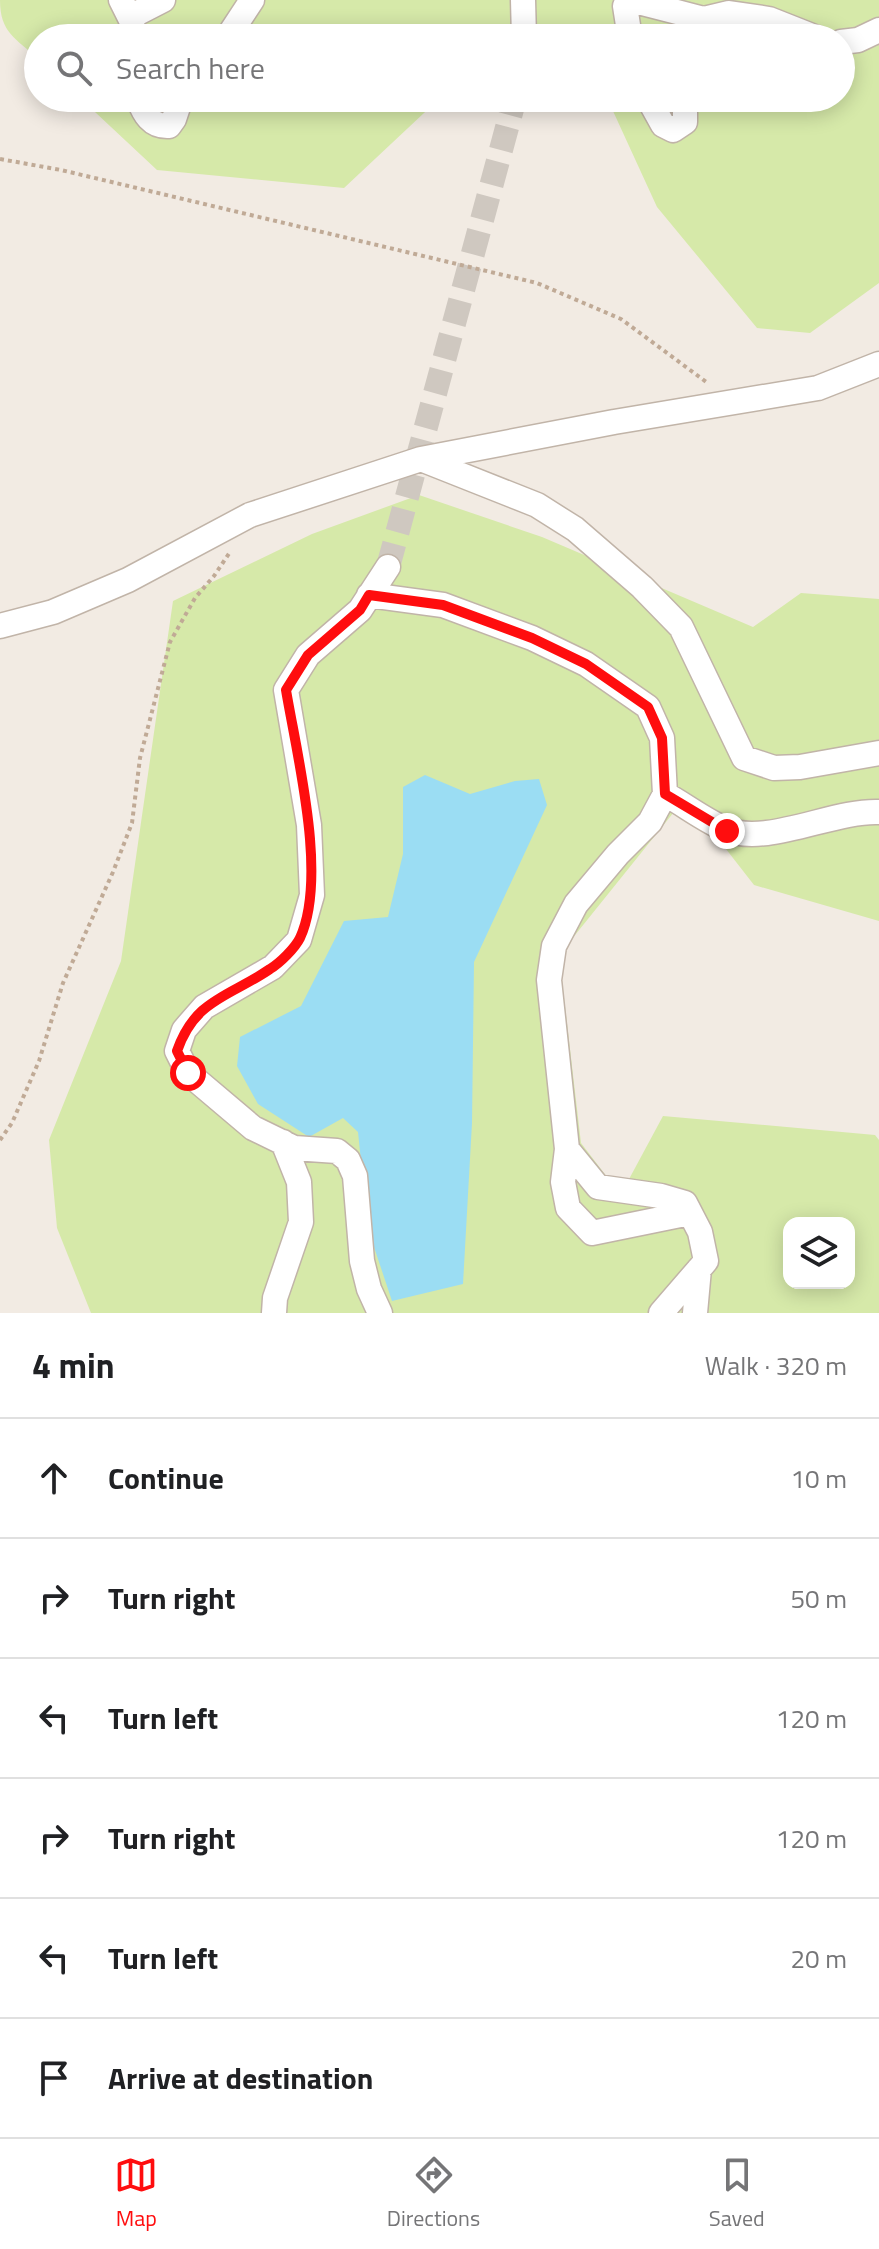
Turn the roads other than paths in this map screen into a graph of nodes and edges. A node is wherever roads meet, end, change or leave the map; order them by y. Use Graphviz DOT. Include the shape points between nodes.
graph roads {
  1 [pos="163,0"];
  2 [pos="252,0"];
  3 [pos="523,0"];
  4 [pos="629,0"];
  5 [pos="128,18"];
  6 [pos="236,24"];
  7 [pos="524,24"];
  8 [pos="628,24"];
  9 [pos="687,24"];
  10 [pos="706,24"];
  11 [pos="782,24"];
  12 [pos="879,30"];
  13 [pos="855,40"];
  14 [pos="145,112"];
  15 [pos="176,112"];
  16 [pos="656,112"];
  17 [pos="685,112"];
  18 [pos="879,364"];
  19 [pos="421,459"];
  20 [pos="388,567"];
  21 [pos="369,595"];
  22 [pos="0,626"];
  23 [pos="879,753"];
  24 [pos="665,794"];
  25 [pos="879,812"];
  26 [pos="283,1142"];
  27 [pos="567,1149"];
  28 [pos="690,1213"];
  29 [pos="699,1269"];
  30 [pos="274,1313"];
  31 [pos="380,1313"];
  32 [pos="661,1313"];
  33 [pos="695,1313"];
  1 -- 5 [label="street"];
  2 -- 6 [label="street"];
  3 -- 7 [label="street"];
  4 -- 8 [label="street"];
  4 -- 9 [label="street"];
  10 -- 11 [label="street" via="729,13"];
  12 -- 13 [label="street"];
  14 -- 15 [label="street" via="149,120 169,126"];
  16 -- 17 [label="street" via="673,130 685,122"];
  18 -- 19 [label="street" via="818,388"];
  19 -- 22 [label="street" via="250,515 128,580 53,612"];
  19 -- 23 [label="street" via="537,505 575,529 642,587 681,627 744,758 774,768"];
  20 -- 21 [label="street"];
  21 -- 24 [label="street" via="443,605 586,664 648,707 662,738"];
  21 -- 26 [label="street" via="360,610 308,655 286,690 309,825 312,895 299,940 273,967 204,1007 184,1030 177,1051 188,1073 253,1128"];
  24 -- 25 [label="street" via="727,831 762,835 862,811"];
  24 -- 27 [label="street" via="650,822 576,904 554,946 549,980"];
  26 -- 30 [label="street" via="299,1182 301,1222"];
  26 -- 31 [label="street" via="294,1148 337,1151 348,1160 355,1176 362,1261"];
  27 -- 28 [label="street" via="598,1187 661,1196 685,1203"];
  27 -- 28 [label="street" via="563,1182 568,1208 592,1233"];
  28 -- 29 [label="street" via="706,1261"];
  29 -- 32 [label="street"];
  29 -- 33 [label="street"];
}
